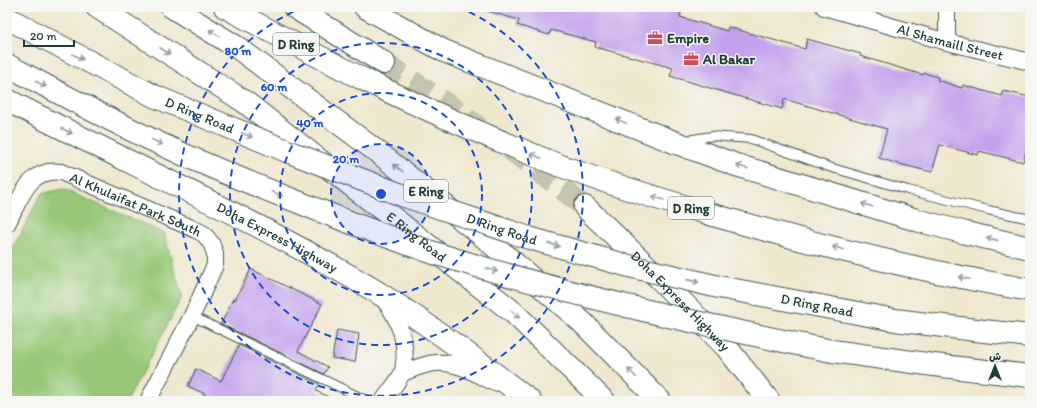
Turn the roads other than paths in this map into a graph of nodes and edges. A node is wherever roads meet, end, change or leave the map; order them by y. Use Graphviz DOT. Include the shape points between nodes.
graph roads {
  1 [pos="97,7"];
  2 [pos="172,7"];
  3 [pos="225,7"];
  4 [pos="294,7"];
  5 [pos="365,7"];
  6 [pos="824,7"];
  7 [pos="947,7"];
  8 [pos="7,18"];
  9 [pos="946,42"];
  10 [pos="1030,62"];
  11 [pos="384,63"];
  12 [pos="7,65"];
  13 [pos="7,100"];
  14 [pos="674,142"];
  15 [pos="584,207"];
  16 [pos="1030,218"];
  17 [pos="7,224"];
  18 [pos="1030,248"];
  19 [pos="1030,290"];
  20 [pos="377,293"];
  21 [pos="192,316"];
  22 [pos="1030,336"];
  23 [pos="402,373"];
  24 [pos="1030,376"];
  25 [pos="148,401"];
  26 [pos="368,401"];
  27 [pos="383,401"];
  28 [pos="530,401"];
  29 [pos="604,401"];
  30 [pos="660,401"];
  31 [pos="769,401"];
  1 -- 29 [label="main road, E Ring Road / E Ring, one-way" via="245,102 513,312"];
  30 -- 2 [label="main road, E Ring, one-way" via="582,322 484,237 379,153 238,48"];
  19 -- 3 [label="main road, D Ring, one-way" via="914,268 760,229 630,190 550,162 366,81"];
  4 -- 11 [label="main road"];
  14 -- 5 [label="main road, one-way" via="444,51"];
  6 -- 9 [label="street, Al Shamaill Street"];
  7 -- 9 [label="street"];
  8 -- 22 [label="main road, D Ring Road, one-way, bridge" via="154,96 399,194 529,238 719,287 895,320"];
  9 -- 10 [label="street, Al Shamaill Street"];
  12 -- 24 [label="main road, one-way, bridge" via="176,152 260,188 433,252 543,285 745,334 832,351"];
  13 -- 20 [label="main road, Doha Express Highway, one-way" via="214,203"];
  14 -- 16 [label="lane" via="712,136 751,139 908,190"];
  18 -- 14 [label="main road, one-way" via="920,221 736,165"];
  15 -- 31 [label="main road, Doha Express Highway" via="659,278 727,348"];
  17 -- 21 [label="street, Al Khulaifat Park South" via="31,180 37,175 53,170 194,229 204,234 211,243 215,253 215,265"];
  20 -- 23 [label="street" via="391,310 401,330 404,352"];
  20 -- 28 [label="main road, Doha Express Highway" via="475,358"];
  21 -- 25 [label="street, Al Khulaifat Park South"];
  21 -- 26 [label="lane"];
  23 -- 27 [label="street"];
  23 -- 28 [label="street" via="444,362 465,368"];
}
